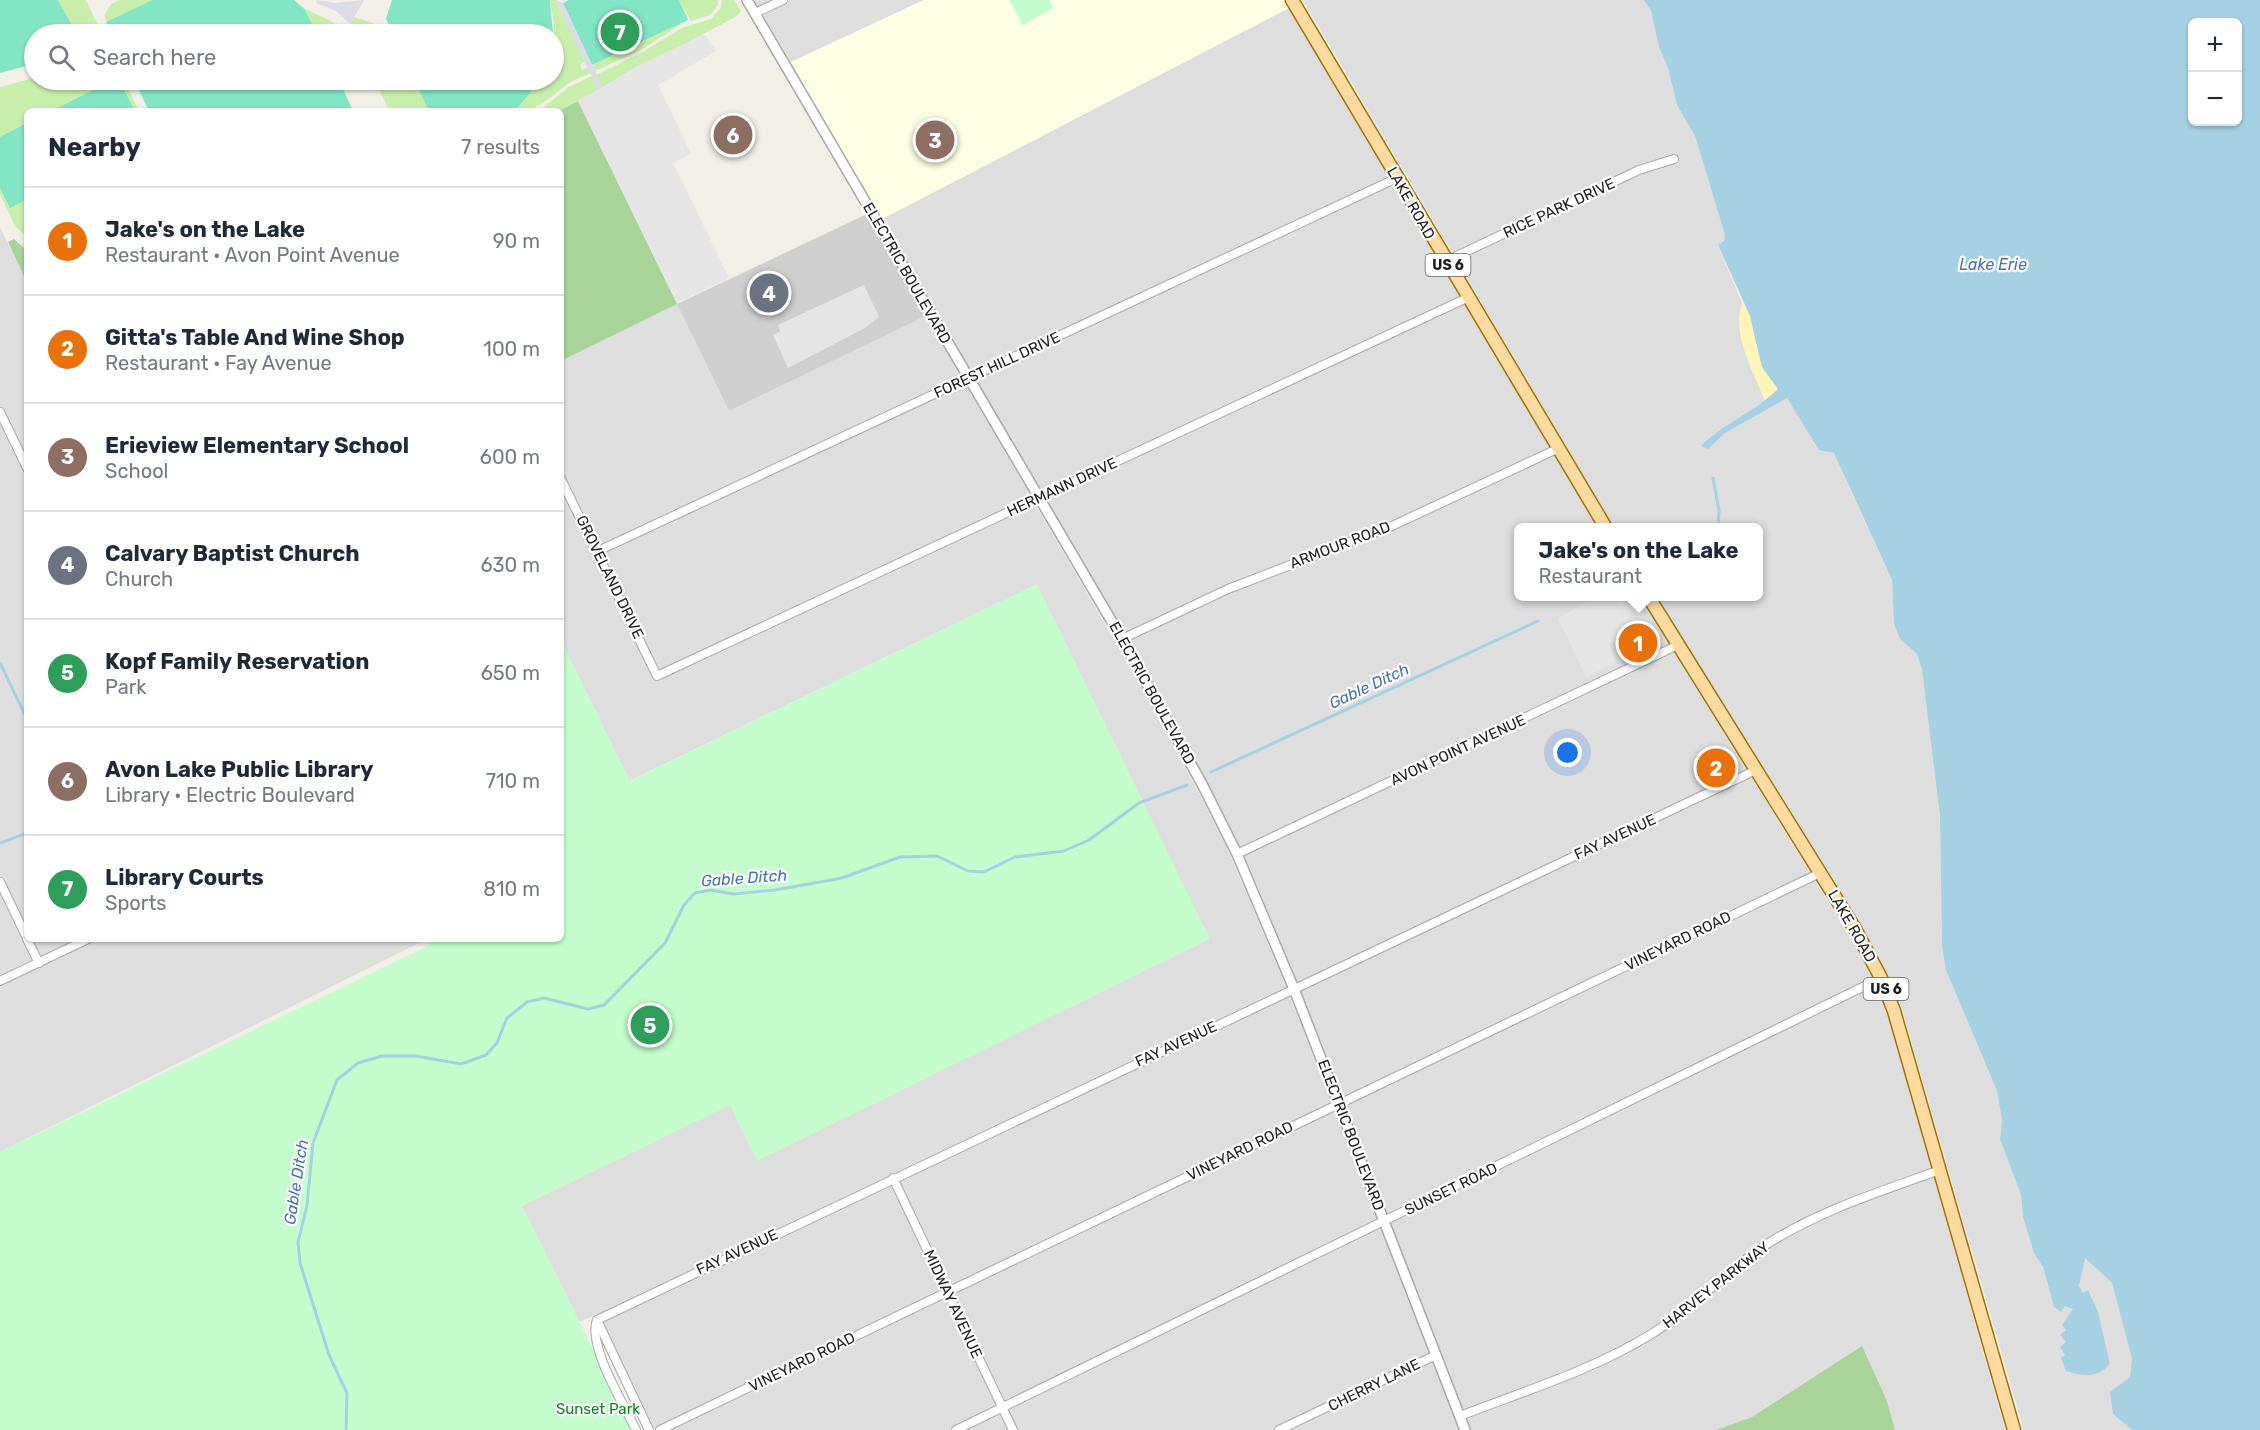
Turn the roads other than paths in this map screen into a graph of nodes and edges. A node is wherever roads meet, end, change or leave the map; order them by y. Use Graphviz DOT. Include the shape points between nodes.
graph roads {
  1 [pos="747,0"];
  2 [pos="783,0"];
  3 [pos="1292,0"];
  4 [pos="755,13"];
  5 [pos="1674,159"];
  6 [pos="1396,178"];
  7 [pos="1446,261"];
  8 [pos="1467,298"];
  9 [pos="969,378"];
  10 [pos="0,412"];
  11 [pos="1557,449"];
  12 [pos="24,462"];
  13 [pos="564,485"];
  14 [pos="1040,498"];
  15 [pos="1603,523"];
  16 [pos="598,551"];
  17 [pos="1650,601"];
  18 [pos="1122,639"];
  19 [pos="1678,645"];
  20 [pos="657,676"];
  21 [pos="1756,770"];
  22 [pos="1238,854"];
  23 [pos="1820,873"];
  24 [pos="0,882"];
  25 [pos="24,933"];
  26 [pos="28,942"];
  27 [pos="82,942"];
  28 [pos="39,963"];
  29 [pos="1881,978"];
  30 [pos="0,981"];
  31 [pos="1294,989"];
  32 [pos="1339,1104"];
  33 [pos="1940,1170"];
  34 [pos="893,1178"];
  35 [pos="1384,1221"];
  36 [pos="947,1292"];
  37 [pos="597,1320"];
  38 [pos="1436,1355"];
  39 [pos="1002,1408"];
  40 [pos="1460,1416"];
  41 [pos="636,1430"];
  42 [pos="649,1430"];
  43 [pos="660,1430"];
  44 [pos="956,1430"];
  45 [pos="1013,1430"];
  46 [pos="1279,1430"];
  47 [pos="1465,1430"];
  48 [pos="2014,1430"];
  1 -- 4 [label="street, ELECTRIC BOULEVARD"];
  2 -- 4 [label="street"];
  3 -- 6 [label="main road, LAKE ROAD / US 6"];
  4 -- 9 [label="street, ELECTRIC BOULEVARD"];
  5 -- 7 [label="street, RICE PARK DRIVE" via="1639,170"];
  6 -- 7 [label="main road, LAKE ROAD / US 6"];
  6 -- 9 [label="street, FOREST HILL DRIVE"];
  7 -- 8 [label="main road, LAKE ROAD / US 6"];
  8 -- 11 [label="main road, LAKE ROAD / US 6"];
  8 -- 14 [label="street, HERMANN DRIVE"];
  9 -- 14 [label="street, ELECTRIC BOULEVARD"];
  9 -- 16 [label="street, FOREST HILL DRIVE"];
  10 -- 12 [label="street"];
  11 -- 15 [label="main road, LAKE ROAD / US 6"];
  11 -- 18 [label="street, ARMOUR ROAD" via="1392,526 1228,589"];
  13 -- 16 [label="street, GROVELAND DRIVE"];
  14 -- 18 [label="street, ELECTRIC BOULEVARD"];
  14 -- 20 [label="street, HERMANN DRIVE"];
  16 -- 20 [label="street, GROVELAND DRIVE"];
  17 -- 19 [label="main road, LAKE ROAD / US 6"];
  18 -- 22 [label="street, ELECTRIC BOULEVARD"];
  19 -- 21 [label="main road, LAKE ROAD / US 6"];
  19 -- 22 [label="street, AVON POINT AVENUE"];
  21 -- 23 [label="main road, LAKE ROAD / US 6"];
  21 -- 31 [label="street, FAY AVENUE"];
  22 -- 31 [label="street, ELECTRIC BOULEVARD"];
  23 -- 29 [label="main road, LAKE ROAD / US 6"];
  23 -- 32 [label="street, VINEYARD ROAD"];
  24 -- 25 [label="street"];
  26 -- 28 [label="street"];
  27 -- 28 [label="street"];
  28 -- 30 [label="street"];
  29 -- 33 [label="main road, LAKE ROAD / US 6"];
  29 -- 35 [label="street, SUNSET ROAD"];
  31 -- 32 [label="street, ELECTRIC BOULEVARD"];
  31 -- 34 [label="street, FAY AVENUE"];
  32 -- 35 [label="street, ELECTRIC BOULEVARD"];
  32 -- 36 [label="street, VINEYARD ROAD"];
  33 -- 40 [label="street, HARVEY PARKWAY" via="1847,1203 1789,1231 1736,1268 1681,1315 1622,1351"];
  33 -- 48 [label="main road, LAKE ROAD / US 6"];
  34 -- 36 [label="street, MIDWAY AVENUE"];
  34 -- 37 [label="street, FAY AVENUE"];
  35 -- 38 [label="street, ELECTRIC BOULEVARD"];
  35 -- 39 [label="street, SUNSET ROAD"];
  36 -- 39 [label="street, MIDWAY AVENUE"];
  36 -- 43 [label="street, VINEYARD ROAD"];
  37 -- 41 [label="street" via="592,1330 598,1350"];
  37 -- 42 [label="street"];
  38 -- 40 [label="street, ELECTRIC BOULEVARD"];
  38 -- 46 [label="street, CHERRY LANE"];
  39 -- 44 [label="street, SUNSET ROAD"];
  39 -- 45 [label="street, MIDWAY AVENUE"];
  40 -- 47 [label="street, ELECTRIC BOULEVARD"];
}
